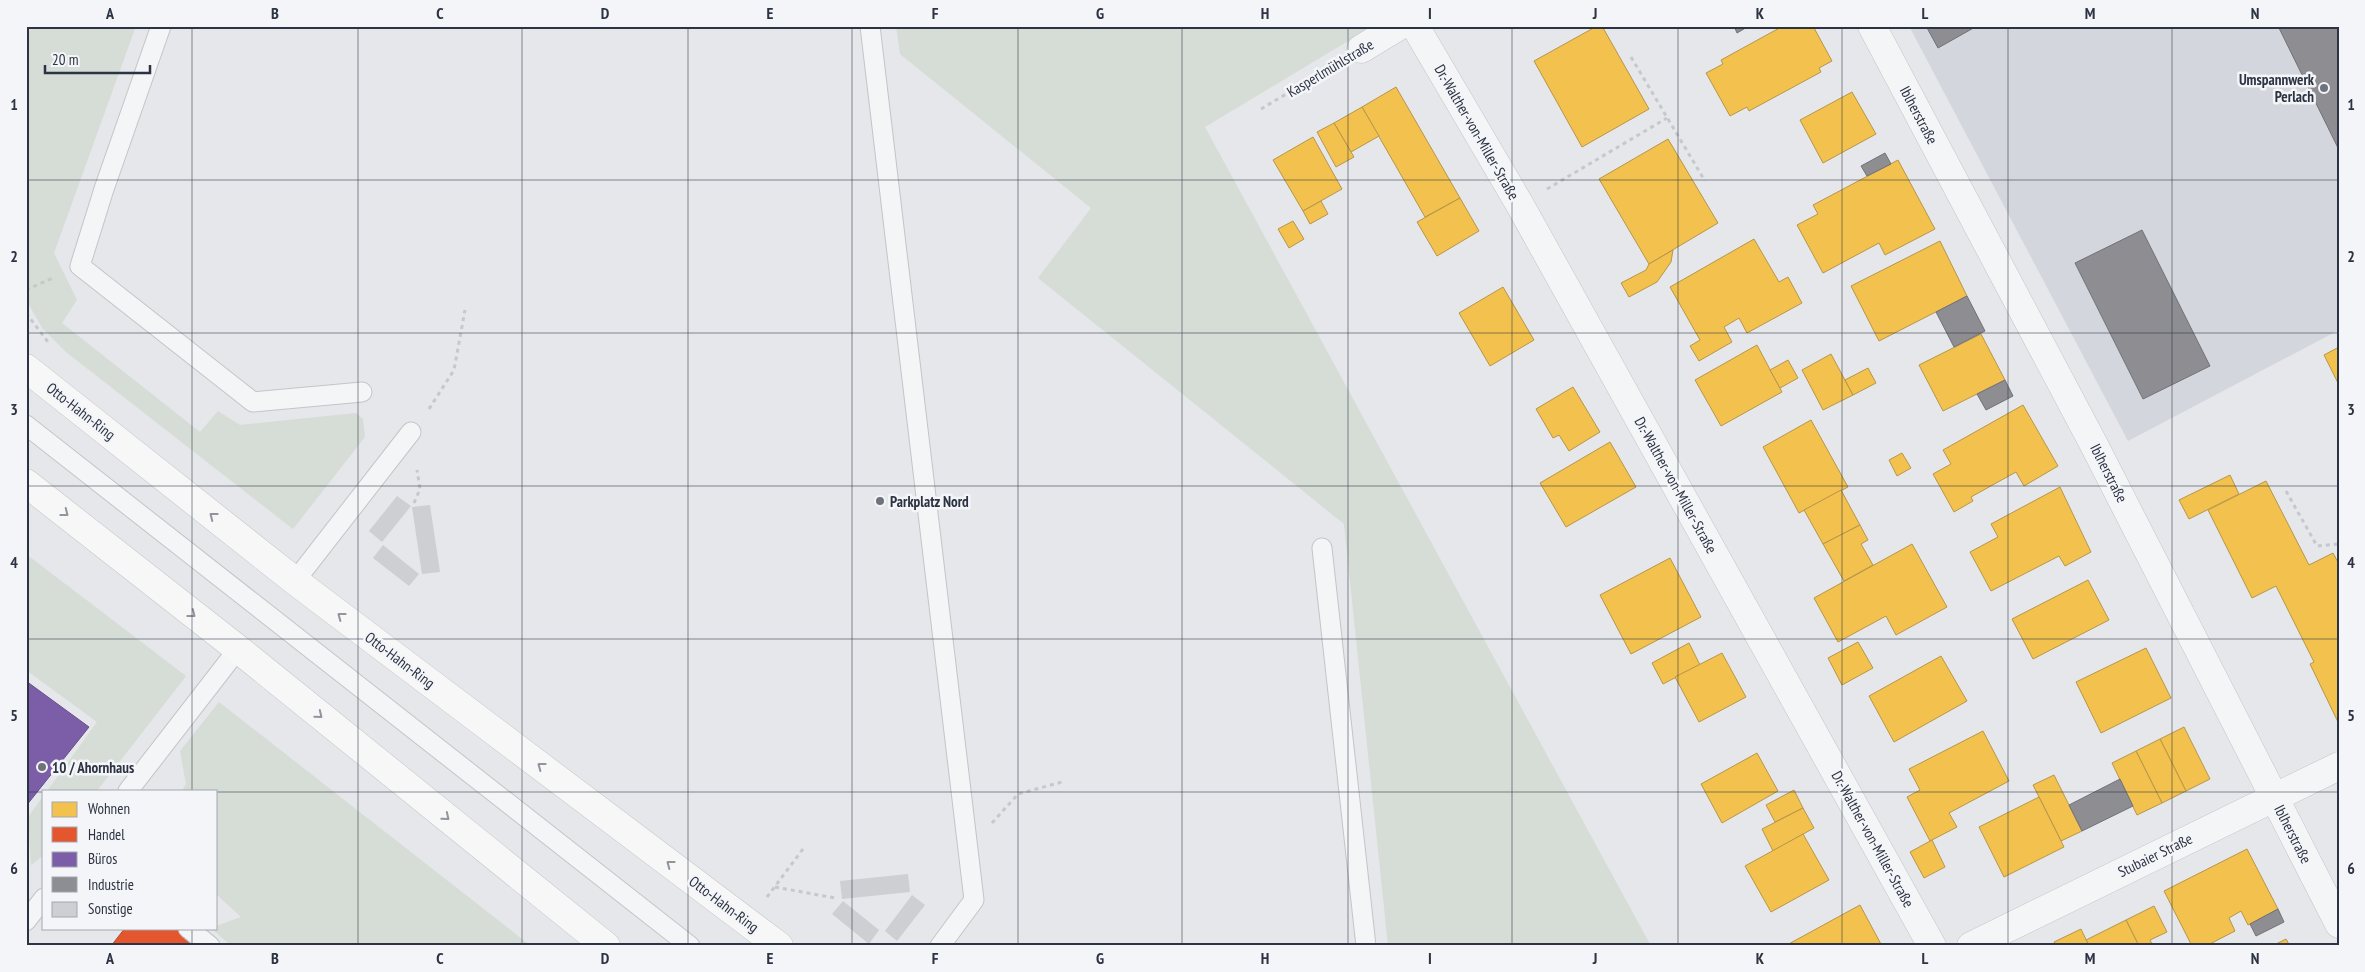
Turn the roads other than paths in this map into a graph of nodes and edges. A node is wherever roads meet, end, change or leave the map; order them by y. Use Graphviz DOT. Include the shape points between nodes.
graph roads {
  1 [pos="161,26"];
  2 [pos="870,26"];
  3 [pos="1399,26"];
  4 [pos="1415,26"];
  5 [pos="1872,26"];
  6 [pos="1361,49"];
  7 [pos="26,368"];
  8 [pos="362,392"];
  9 [pos="26,425"];
  10 [pos="411,432"];
  11 [pos="26,483"];
  12 [pos="1322,548"];
  13 [pos="295,581"];
  14 [pos="238,650"];
  15 [pos="2339,766"];
  16 [pos="129,790"];
  17 [pos="2274,796"];
  18 [pos="42,901"];
  19 [pos="26,921"];
  20 [pos="2339,924"];
  21 [pos="190,930"];
  22 [pos="210,946"];
  23 [pos="606,946"];
  24 [pos="690,946"];
  25 [pos="779,946"];
  26 [pos="940,946"];
  27 [pos="1366,946"];
  28 [pos="1932,946"];
  29 [pos="1971,946"];
  1 -- 8 [label="lane" via="80,266 253,402"];
  2 -- 26 [label="lane" via="974,900"];
  3 -- 6 [label="street, Kasperlmühlstraße"];
  4 -- 28 [label="street, Dr.-Walther-von-Miller-Straße" via="1520,205"];
  5 -- 17 [label="street, Iblherstraße" via="2094,443"];
  13 -- 7 [label="street, Otto-Hahn-Ring, one-way"];
  9 -- 24 [label="lane"];
  10 -- 13 [label="lane"];
  11 -- 14 [label="street, one-way"];
  12 -- 27 [label="lane"];
  25 -- 13 [label="street, Otto-Hahn-Ring, one-way"];
  14 -- 16 [label="lane"];
  14 -- 23 [label="street, one-way"];
  15 -- 17 [label="street, Stubaier Straße"];
  17 -- 20 [label="street, Iblherstraße"];
  17 -- 29 [label="street, Stubaier Straße"];
  18 -- 19 [label="lane"];
  21 -- 22 [label="lane"];
}
